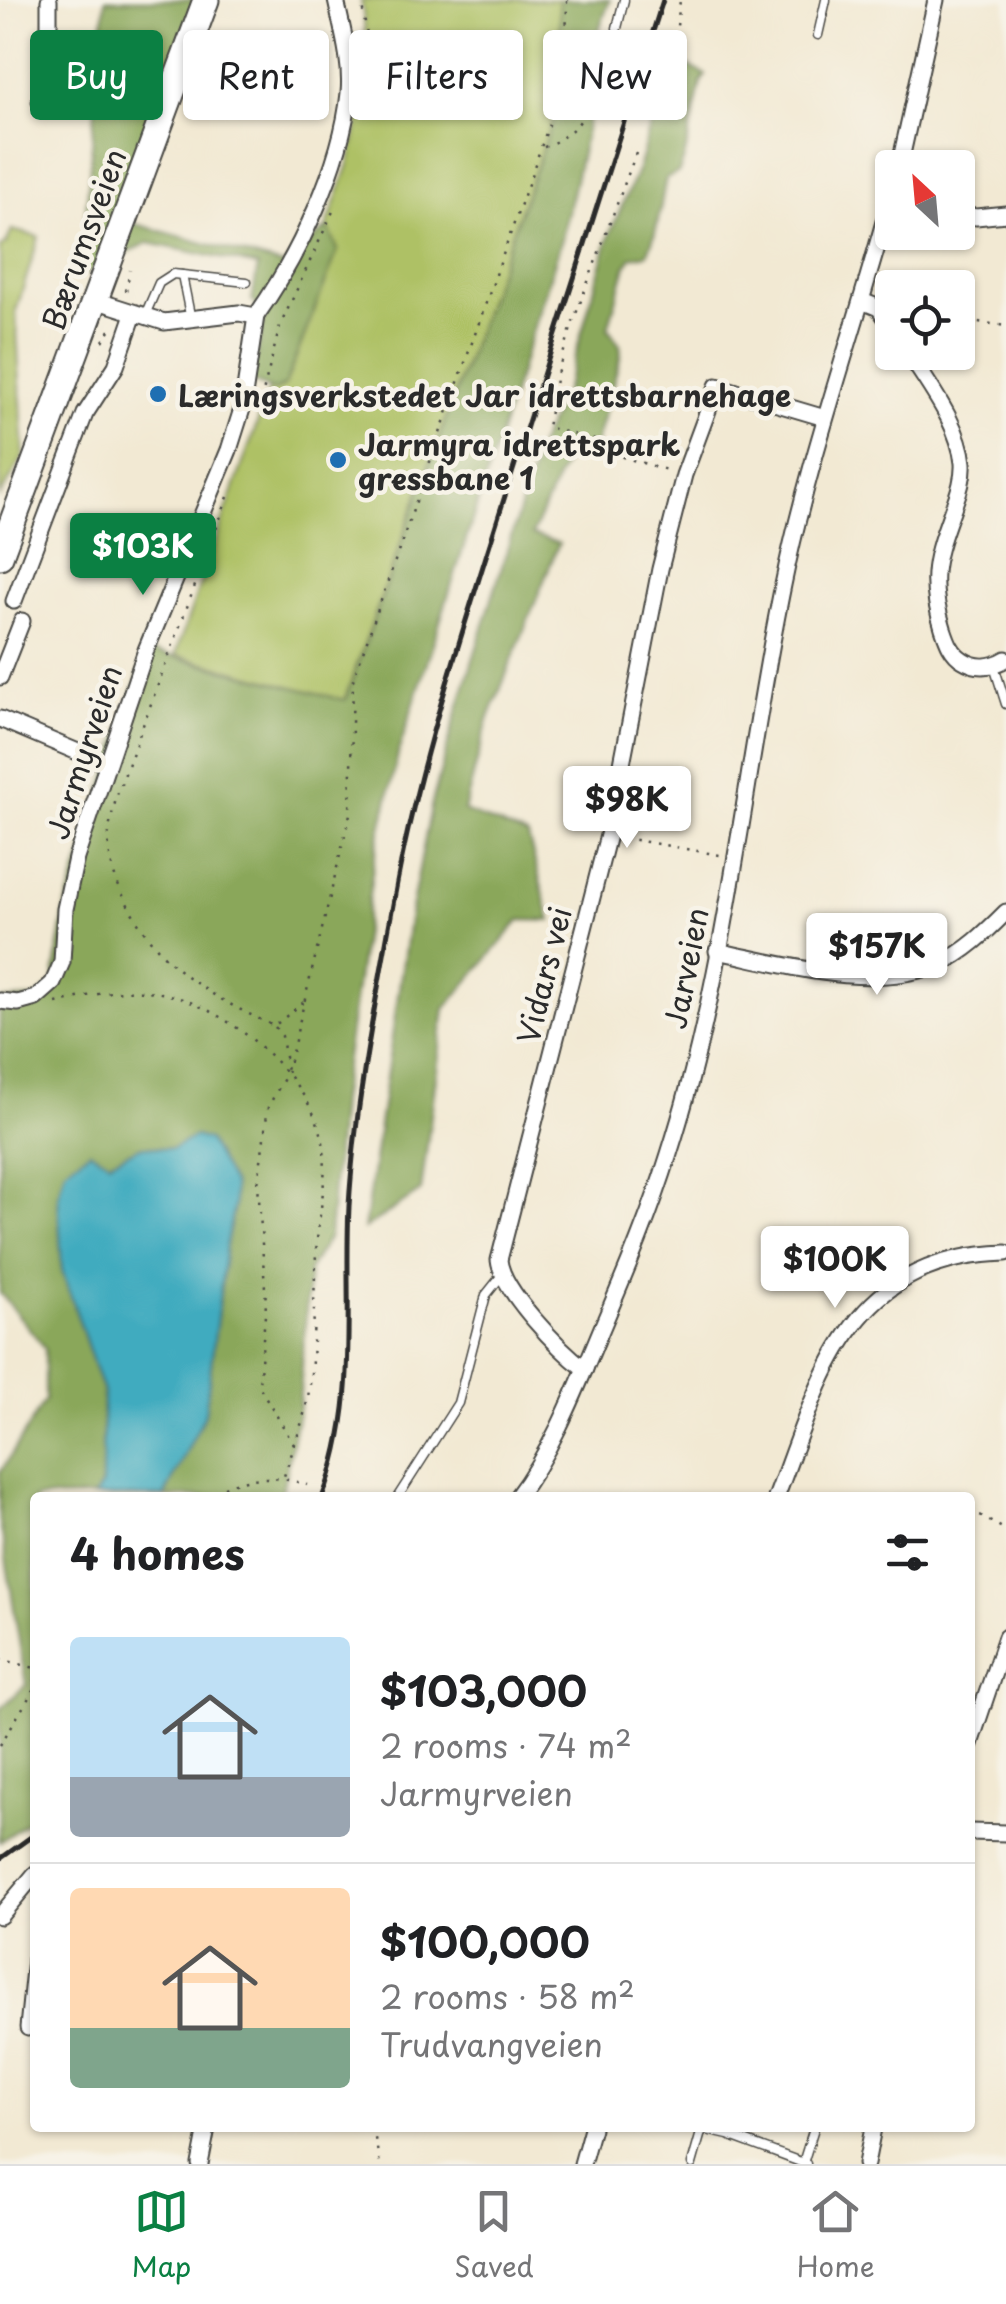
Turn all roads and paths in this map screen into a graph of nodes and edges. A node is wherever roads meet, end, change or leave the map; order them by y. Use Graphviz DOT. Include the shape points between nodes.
graph roads {
  1 [pos="49,0"];
  2 [pos="206,0"];
  3 [pos="336,0"];
  4 [pos="360,0"];
  5 [pos="567,0"];
  6 [pos="624,0"];
  7 [pos="680,0"];
  8 [pos="826,0"];
  9 [pos="936,0"];
  10 [pos="617,28"];
  11 [pos="49,30"];
  12 [pos="366,30"];
  13 [pos="677,30"];
  14 [pos="818,35"];
  15 [pos="543,147"];
  16 [pos="903,150"];
  17 [pos="636,153"];
  18 [pos="339,196"];
  19 [pos="1006,214"];
  20 [pos="975,217"];
  21 [pos="877,250"];
  22 [pos="182,274"];
  23 [pos="246,282"];
  24 [pos="95,300"];
  25 [pos="862,301"];
  26 [pos="875,306"];
  27 [pos="139,315"];
  28 [pos="256,316"];
  29 [pos="191,320"];
  30 [pos="975,321"];
  31 [pos="1006,326"];
  32 [pos="919,370"];
  33 [pos="259,407"];
  34 [pos="825,418"];
  35 [pos="684,475"];
  36 [pos="232,488"];
  37 [pos="0,556"];
  38 [pos="14,601"];
  39 [pos="22,621"];
  40 [pos="1000,662"];
  41 [pos="0,677"];
  42 [pos="1006,704"];
  43 [pos="0,720"];
  44 [pos="106,764"];
  45 [pos="608,835"];
  46 [pos="734,857"];
  47 [pos="1006,912"];
  48 [pos="717,951"];
  49 [pos="36,998"];
  50 [pos="306,1000"];
  51 [pos="0,1001"];
  52 [pos="274,1026"];
  53 [pos="287,1073"];
  54 [pos="1006,1253"];
  55 [pos="502,1275"];
  56 [pos="585,1369"];
  57 [pos="294,1445"];
  58 [pos="283,1480"];
  59 [pos="307,1484"];
  60 [pos="215,1492"];
  61 [pos="401,1492"];
  62 [pos="520,1492"];
  63 [pos="778,1492"];
  64 [pos="980,1516"];
  65 [pos="1006,1530"];
  66 [pos="1006,1637"];
  67 [pos="0,1659"];
  68 [pos="30,1667"];
  69 [pos="30,1697"];
  70 [pos="975,1729"];
  71 [pos="0,1745"];
  72 [pos="975,1832"];
  73 [pos="1006,1833"];
  74 [pos="30,1880"];
  75 [pos="0,1916"];
  76 [pos="30,2008"];
  77 [pos="28,2028"];
  78 [pos="207,2132"];
  79 [pos="374,2132"];
  80 [pos="591,2132"];
  81 [pos="698,2132"];
  82 [pos="731,2132"];
  83 [pos="813,2132"];
  84 [pos="873,2132"];
  85 [pos="200,2164"];
  86 [pos="380,2164"];
  87 [pos="582,2164"];
  88 [pos="692,2164"];
  89 [pos="804,2164"];
  90 [pos="866,2164"];
  1 -- 11 [label="street"];
  2 -- 24 [label="main road, Bærumsveien"];
  3 -- 28 [label="street, Jarmyrveien" via="349,90 340,140 299,246"];
  4 -- 12 [label="path"];
  5 -- 15 [label="path" via="562,82"];
  6 -- 10 [label="lane"];
  7 -- 13 [label="path"];
  8 -- 14 [label="lane"];
  9 -- 16 [label="street"];
  10 -- 15 [label="path" via="612,58 583,122"];
  15 -- 50 [label="path" via="353,680 350,814"];
  17 -- 35 [label="path" via="573,322 548,426 598,441 595,449"];
  18 -- 33 [label="path" via="280,326"];
  19 -- 20 [label="street"];
  21 -- 25 [label="street, Jarveien"];
  22 -- 23 [label="lane"];
  22 -- 27 [label="lane" via="166,277"];
  22 -- 29 [label="lane"];
  24 -- 27 [label="street"];
  24 -- 37 [label="main road, Bærumsveien"];
  25 -- 26 [label="street"];
  25 -- 34 [label="street, Jarveien"];
  27 -- 29 [label="street"];
  27 -- 38 [label="street" via="84,414"];
  28 -- 29 [label="street"];
  28 -- 44 [label="street, Jarmyrveien" via="229,450"];
  30 -- 31 [label="path"];
  32 -- 40 [label="street" via="948,418 964,468 936,553 934,601 960,659"];
  34 -- 35 [label="street, Vidars vei" via="718,386"];
  34 -- 46 [label="street, Jarveien" via="783,583"];
  35 -- 45 [label="street, Vidars vei" via="643,645"];
  36 -- 52 [label="path" via="117,794 108,834 114,879 155,948 225,1004"];
  39 -- 41 [label="street"];
  40 -- 42 [label="lane"];
  43 -- 44 [label="street"];
  44 -- 49 [label="street, Jarmyrveien" via="76,858 62,962"];
  45 -- 46 [label="path"];
  45 -- 55 [label="street, Vidars vei" via="502,1241"];
  46 -- 48 [label="street, Jarveien"];
  47 -- 48 [label="street" via="942,963 917,970 840,973"];
  48 -- 56 [label="street, Jarveien" via="670,1152"];
  49 -- 51 [label="street"];
  49 -- 53 [label="path" via="46,1006 145,991 185,998 236,1026"];
  50 -- 52 [label="path"];
  50 -- 53 [label="path"];
  52 -- 53 [label="path" via="282,1036"];
  53 -- 57 [label="path" via="322,1136 310,1386"];
  53 -- 57 [label="path" via="268,1107 258,1184 266,1303 260,1386"];
  54 -- 63 [label="street" via="946,1260 903,1278 864,1309 838,1344"];
  55 -- 56 [label="street"];
  55 -- 61 [label="lane" via="486,1295 458,1403"];
  56 -- 62 [label="street, Jarveien"];
  57 -- 58 [label="path"];
  58 -- 59 [label="path"];
  58 -- 60 [label="path" via="243,1480"];
  64 -- 65 [label="path"];
  66 -- 70 [label="street"];
  67 -- 68 [label="path"];
  69 -- 71 [label="path"];
  72 -- 73 [label="street"];
  74 -- 75 [label="street"];
  76 -- 77 [label="street"];
  78 -- 85 [label="street"];
  79 -- 86 [label="path"];
  80 -- 87 [label="street"];
  81 -- 88 [label="lane"];
  82 -- 89 [label="lane"];
  83 -- 89 [label="lane"];
  84 -- 90 [label="street"];
}
